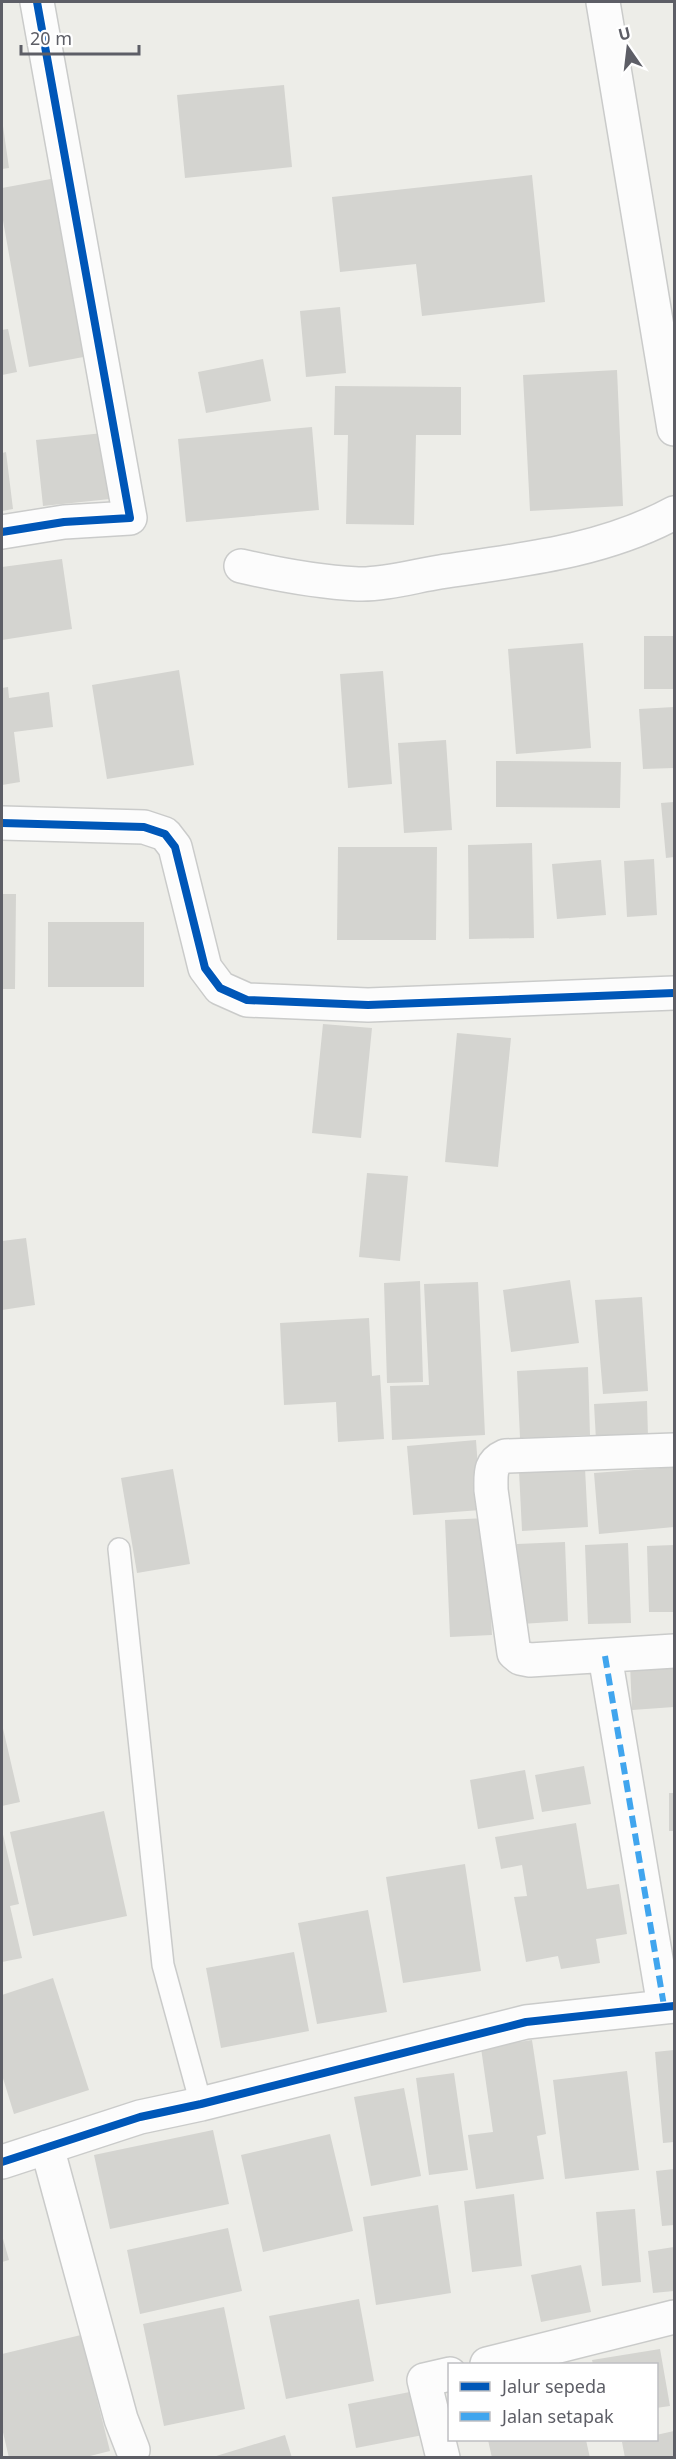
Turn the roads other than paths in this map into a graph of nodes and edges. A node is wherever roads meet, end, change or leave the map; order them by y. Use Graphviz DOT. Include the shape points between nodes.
graph roads {
  1 [pos="37,2"];
  2 [pos="603,2"];
  3 [pos="675,429"];
  4 [pos="675,513"];
  5 [pos="2,532"];
  6 [pos="241,566"];
  7 [pos="2,823"];
  8 [pos="675,993"];
  9 [pos="675,1450"];
  10 [pos="119,1549"];
  11 [pos="675,1651"];
  12 [pos="605,1656"];
  13 [pos="669,2006"];
  14 [pos="201,2104"];
  15 [pos="47,2147"];
  16 [pos="2,2162"];
  17 [pos="675,2317"];
  18 [pos="491,2363"];
  19 [pos="448,2374"];
  20 [pos="133,2450"];
  21 [pos="443,2457"];
  1 -- 5 [label="street" via="130,518 64,522"];
  2 -- 3 [label="street"];
  4 -- 6 [label="street" via="591,546 361,584 291,578"];
  7 -- 8 [label="street" via="144,827 165,834 175,847 205,968 220,988 247,1000 368,1005"];
  9 -- 12 [label="street" via="505,1456 491,1467 514,1653 530,1660"];
  10 -- 14 [label="lane" via="163,1965"];
  11 -- 12 [label="street"];
  12 -- 13 [label="street"];
  13 -- 14 [label="street" via="526,2022"];
  14 -- 15 [label="street" via="140,2117"];
  15 -- 16 [label="street"];
  15 -- 20 [label="street" via="121,2419"];
  17 -- 18 [label="street"];
  19 -- 21 [label="street" via="424,2380"];
}
